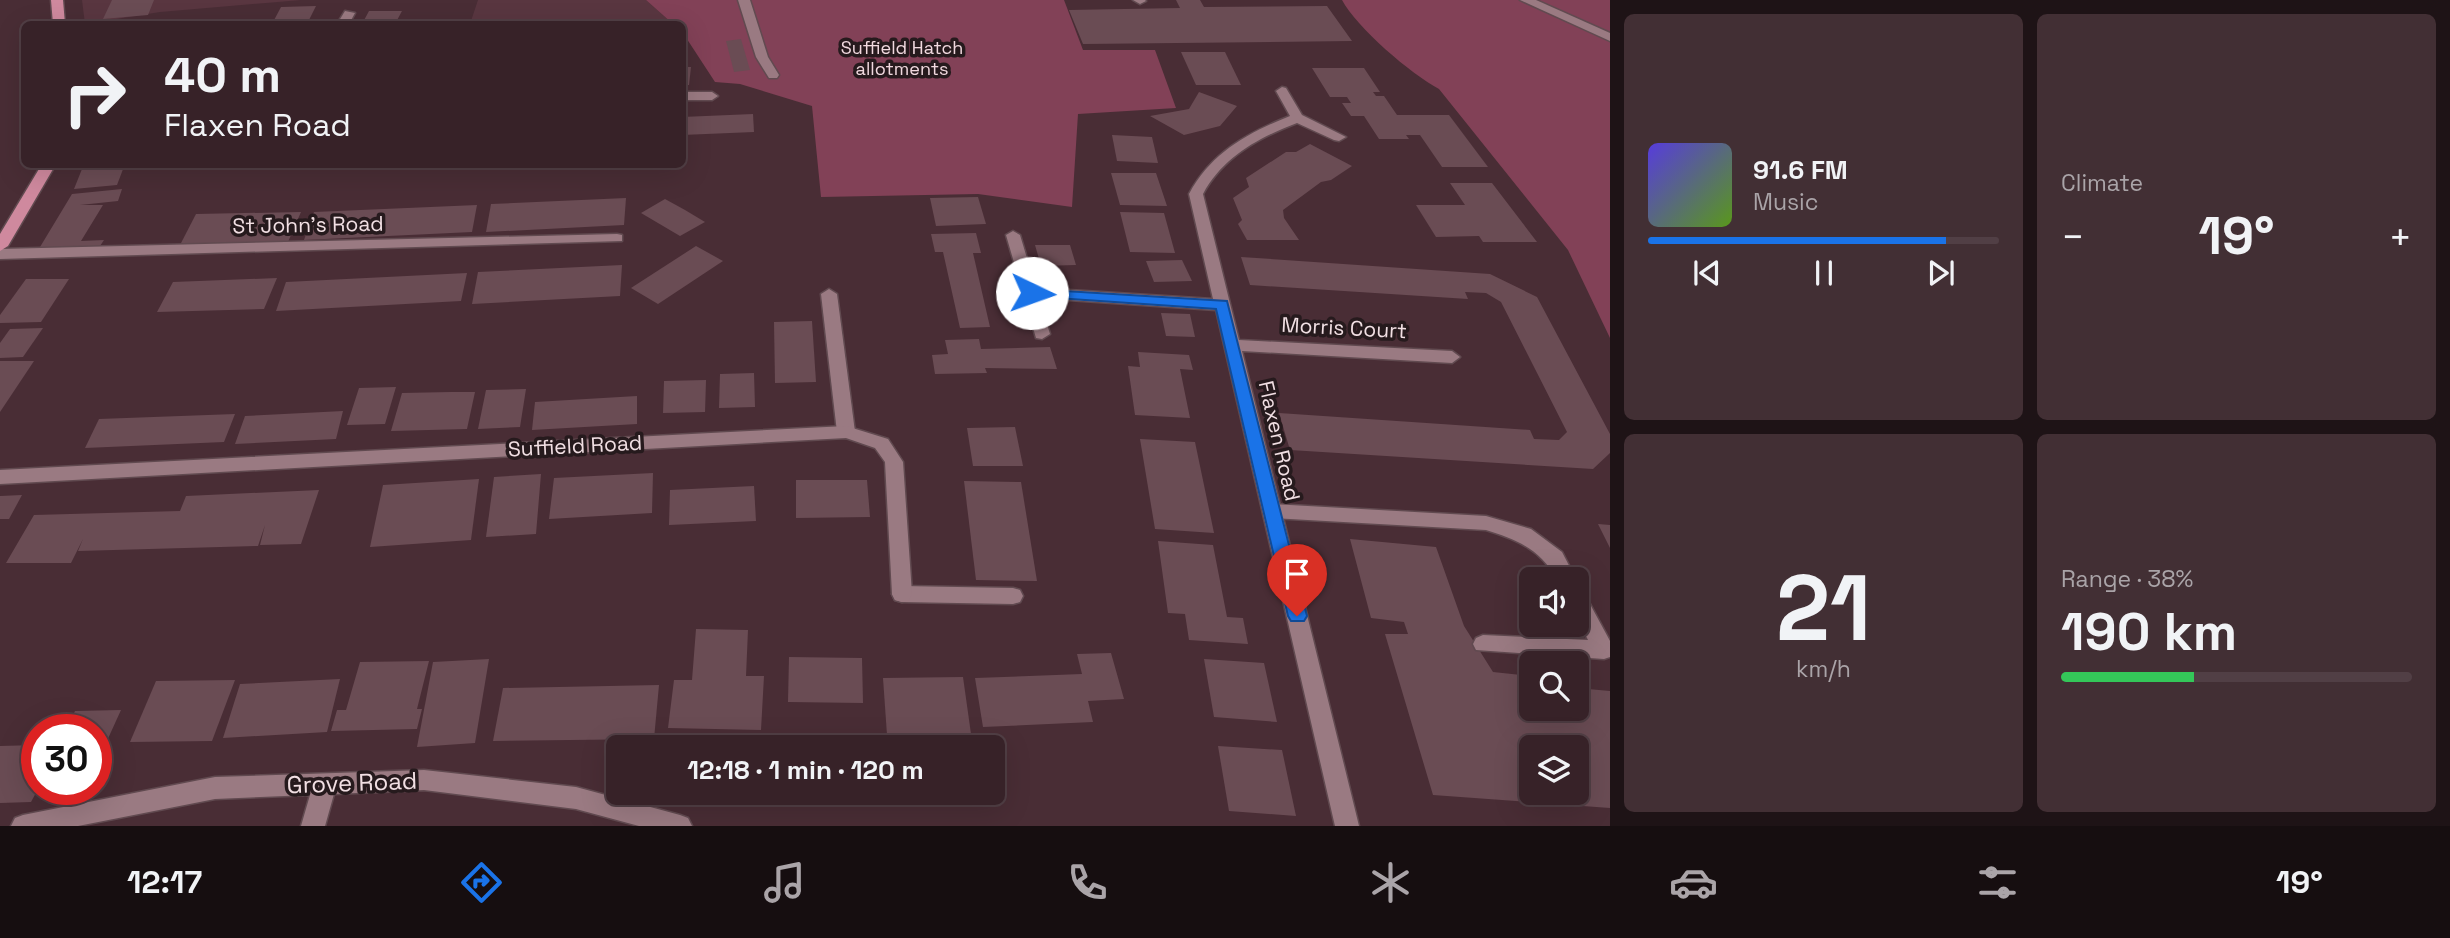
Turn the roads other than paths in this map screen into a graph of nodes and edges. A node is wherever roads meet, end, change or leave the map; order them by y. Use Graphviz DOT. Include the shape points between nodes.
graph roads {
  1 [pos="57,0"];
  2 [pos="744,0"];
  3 [pos="1526,0"];
  4 [pos="59,21"];
  5 [pos="1610,37"];
  6 [pos="773,75"];
  7 [pos="1282,91"];
  8 [pos="686,96"];
  9 [pos="712,96"];
  10 [pos="1297,118"];
  11 [pos="1339,137"];
  12 [pos="47,168"];
  13 [pos="1013,234"];
  14 [pos="617,238"];
  15 [pos="0,246"];
  16 [pos="0,254"];
  17 [pos="1032,293"];
  18 [pos="829,294"];
  19 [pos="1222,305"];
  20 [pos="1042,334"];
  21 [pos="1233,345"];
  22 [pos="1452,357"];
  23 [pos="846,432"];
  24 [pos="0,477"];
  25 [pos="1272,511"];
  26 [pos="1560,567"];
  27 [pos="1013,596"];
  28 [pos="1589,622"];
  29 [pos="1483,644"];
  30 [pos="325,785"];
  31 [pos="23,826"];
  32 [pos="313,826"];
  33 [pos="680,826"];
  34 [pos="1348,826"];
  1 -- 4 [label="main road"];
  2 -- 6 [label="street" via="762,57"];
  3 -- 5 [label="street"];
  7 -- 10 [label="street"];
  8 -- 9 [label="street"];
  10 -- 11 [label="street"];
  10 -- 19 [label="street, Flaxen Road" via="1214,162 1196,194"];
  12 -- 15 [label="main road"];
  13 -- 17 [label="street"];
  14 -- 16 [label="street, St John's Road"];
  17 -- 19 [label="street"];
  17 -- 20 [label="street"];
  18 -- 23 [label="street"];
  19 -- 21 [label="street, Flaxen Road"];
  21 -- 22 [label="street, Morris Court"];
  21 -- 25 [label="street, Flaxen Road"];
  23 -- 24 [label="street, Suffield Road"];
  23 -- 27 [label="street, Suffield Road" via="874,438 890,449 902,594"];
  25 -- 26 [label="street" via="1486,523 1524,534 1555,557"];
  25 -- 34 [label="street, Flaxen Road"];
  28 -- 29 [label="street" via="1604,650"];
  30 -- 31 [label="street, Grove Road" via="215,788"];
  30 -- 32 [label="street"];
  30 -- 33 [label="street, Grove Road" via="424,780 482,786 576,798"];
}
